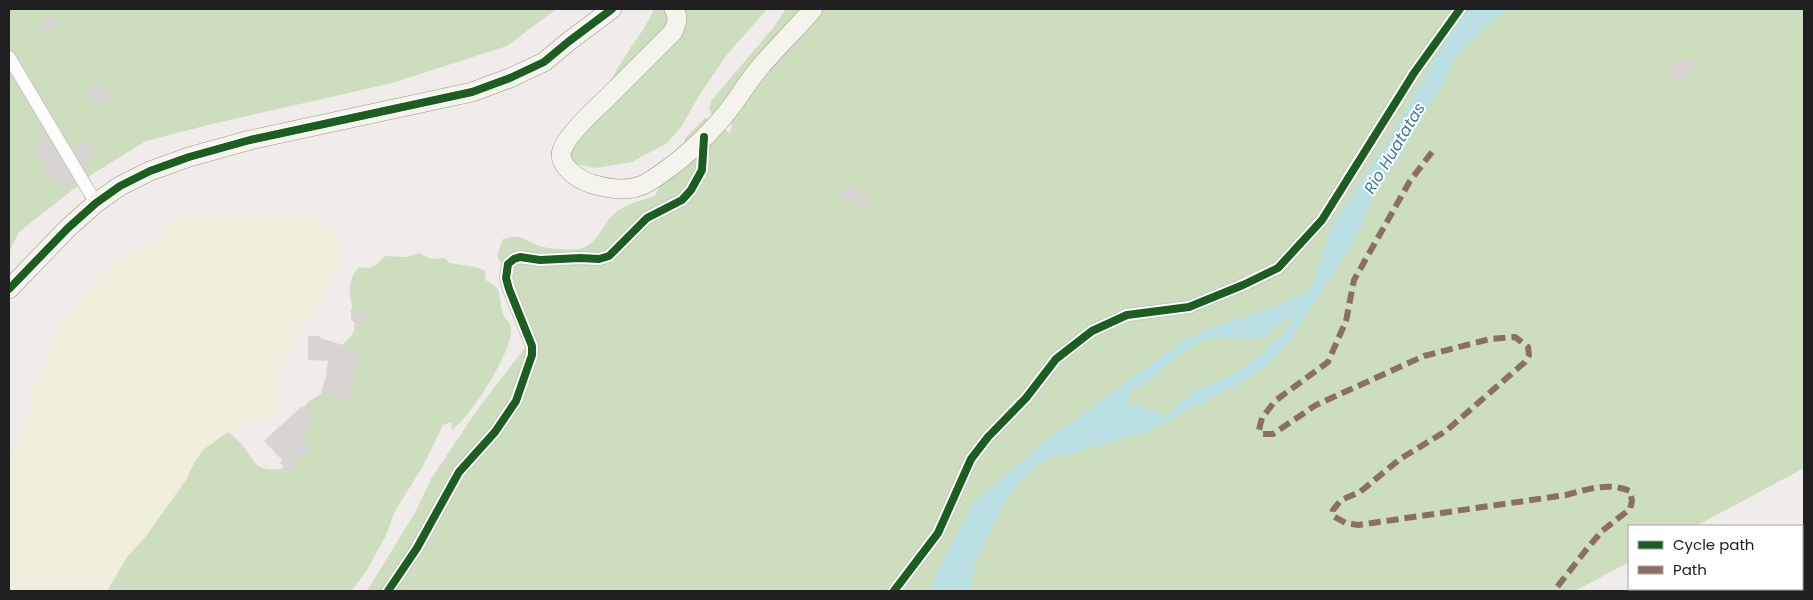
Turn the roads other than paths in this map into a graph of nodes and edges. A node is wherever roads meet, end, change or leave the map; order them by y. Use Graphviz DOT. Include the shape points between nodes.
graph roads {
  1 [pos="612,9"];
  2 [pos="674,9"];
  3 [pos="814,9"];
  4 [pos="1460,9"];
  5 [pos="9,57"];
  6 [pos="704,137"];
  7 [pos="96,203"];
  8 [pos="9,288"];
  9 [pos="388,591"];
  10 [pos="894,591"];
  1 -- 7 [label="street" via="544,62 510,78 472,92 292,130 189,157 150,170"];
  2 -- 6 [label="street" via="677,22 673,32 578,126 562,150 562,160 578,178 589,184 627,189 645,184 670,168"];
  3 -- 6 [label="street" via="759,68 730,109"];
  4 -- 10 [label="street" via="1414,73 1322,220 1278,268 1188,307 1127,315 1092,331 1056,359 971,459 938,533"];
  5 -- 7 [label="street"];
  6 -- 9 [label="street" via="702,170 691,190 682,200 647,218 608,256 540,260 520,257 508,264 506,278 509,289 532,346 532,355 516,401 459,472 417,548"];
  7 -- 8 [label="street"];
}
